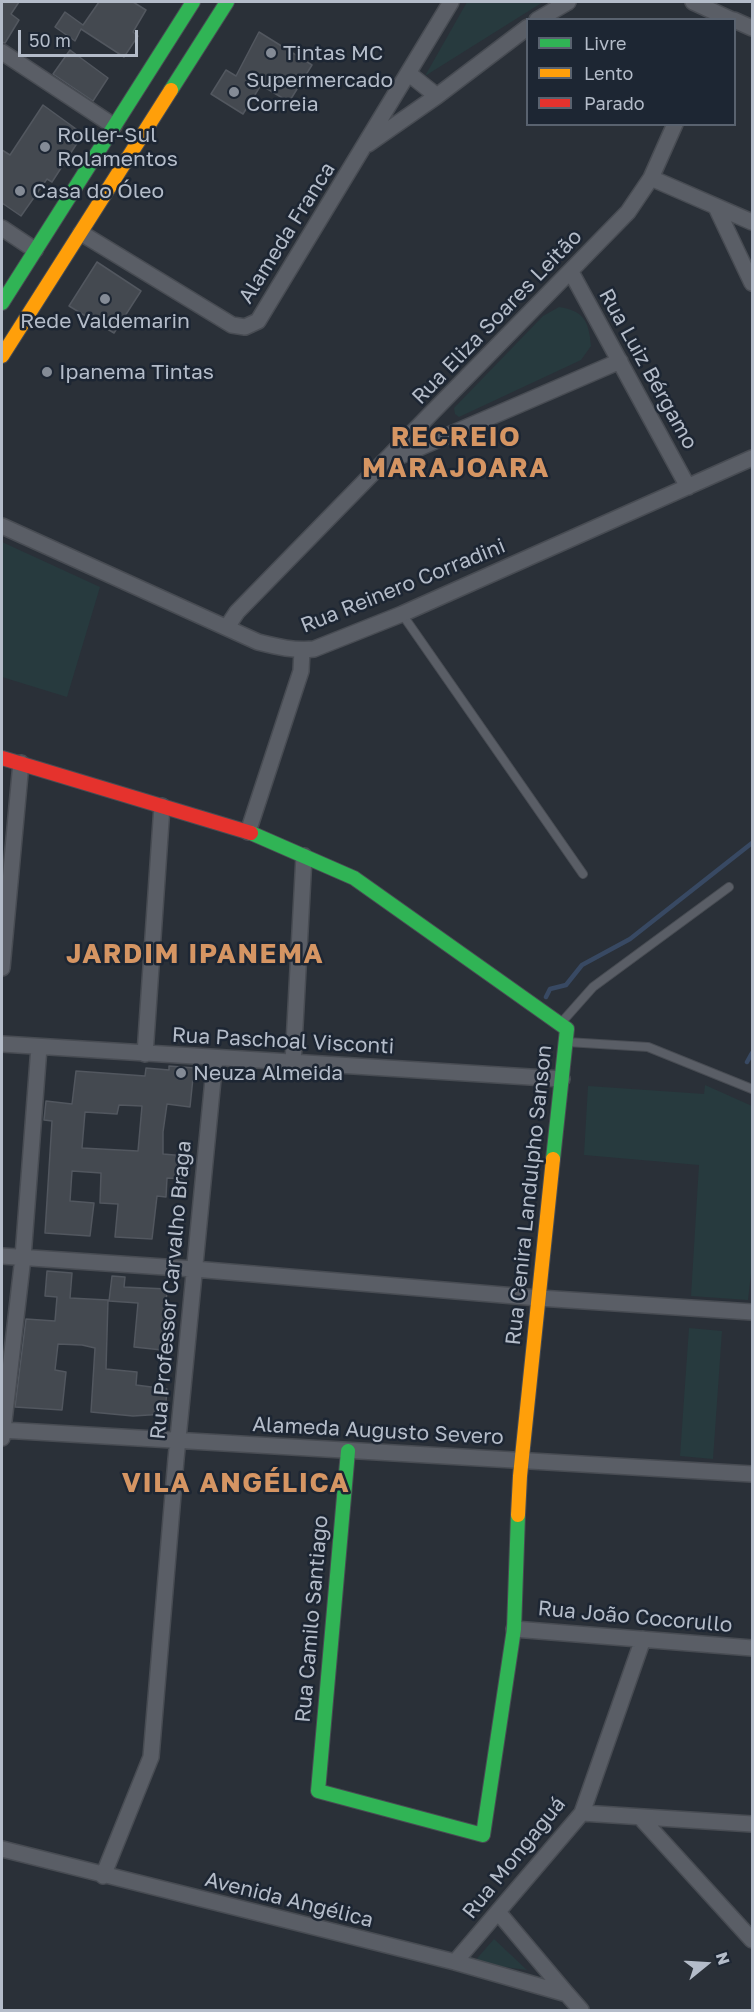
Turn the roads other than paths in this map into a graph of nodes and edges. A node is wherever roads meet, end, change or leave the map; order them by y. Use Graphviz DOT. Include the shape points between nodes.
graph roads {
  1 [pos="193,2"];
  2 [pos="200,2"];
  3 [pos="227,2"];
  4 [pos="451,2"];
  5 [pos="568,2"];
  6 [pos="693,2"];
  7 [pos="540,18"];
  8 [pos="727,18"];
  9 [pos="736,22"];
  10 [pos="753,28"];
  11 [pos="526,29"];
  12 [pos="2,52"];
  13 [pos="408,73"];
  14 [pos="437,96"];
  15 [pos="114,126"];
  16 [pos="674,126"];
  17 [pos="364,146"];
  18 [pos="651,178"];
  19 [pos="716,207"];
  20 [pos="753,222"];
  21 [pos="2,228"];
  22 [pos="81,233"];
  23 [pos="35,250"];
  24 [pos="571,272"];
  25 [pos="753,283"];
  26 [pos="2,303"];
  27 [pos="2,317"];
  28 [pos="2,356"];
  29 [pos="620,361"];
  30 [pos="753,458"];
  31 [pos="383,463"];
  32 [pos="688,487"];
  33 [pos="2,526"];
  34 [pos="402,614"];
  35 [pos="227,627"];
  36 [pos="302,650"];
  37 [pos="2,758"];
  38 [pos="21,764"];
  39 [pos="162,806"];
  40 [pos="248,832"];
  41 [pos="304,856"];
  42 [pos="583,874"];
  43 [pos="729,887"];
  44 [pos="2,968"];
  45 [pos="560,1024"];
  46 [pos="566,1042"];
  47 [pos="2,1044"];
  48 [pos="39,1047"];
  49 [pos="145,1054"];
  50 [pos="215,1059"];
  51 [pos="293,1063"];
  52 [pos="562,1079"];
  53 [pos="753,1089"];
  54 [pos="2,1256"];
  55 [pos="23,1257"];
  56 [pos="194,1269"];
  57 [pos="539,1298"];
  58 [pos="753,1312"];
  59 [pos="2,1430"];
  60 [pos="2,1438"];
  61 [pos="178,1441"];
  62 [pos="348,1451"];
  63 [pos="524,1459"];
  64 [pos="753,1474"];
  65 [pos="514,1629"];
  66 [pos="643,1639"];
  67 [pos="753,1648"];
  68 [pos="582,1813"];
  69 [pos="640,1817"];
  70 [pos="753,1824"];
  71 [pos="483,1835"];
  72 [pos="2,1849"];
  73 [pos="103,1876"];
  74 [pos="498,1912"];
  75 [pos="753,1940"];
  76 [pos="455,1962"];
  77 [pos="567,1994"];
  78 [pos="581,2010"];
  1 -- 15 [label="street"];
  2 -- 27 [label="lane"];
  3 -- 22 [label="street"];
  4 -- 13 [label="street, Alameda Franca"];
  5 -- 7 [label="street"];
  6 -- 8 [label="street"];
  9 -- 10 [label="street"];
  11 -- 14 [label="street, Alameda Franca"];
  12 -- 15 [label="street"];
  13 -- 14 [label="street"];
  13 -- 17 [label="street, Alameda Franca"];
  14 -- 17 [label="street, Alameda Franca"];
  15 -- 23 [label="street"];
  16 -- 18 [label="street, Rua Eliza Soares Leitão"];
  17 -- 22 [label="street, Alameda Franca" via="258,321 245,327 232,325"];
  18 -- 19 [label="street"];
  18 -- 24 [label="street, Rua Eliza Soares Leitão" via="628,212"];
  19 -- 20 [label="street"];
  19 -- 25 [label="street"];
  21 -- 23 [label="street"];
  22 -- 28 [label="street"];
  23 -- 26 [label="street"];
  24 -- 29 [label="street, Rua Luiz Bérgamo"];
  24 -- 31 [label="street, Rua Eliza Soares Leitão"];
  29 -- 31 [label="street"];
  29 -- 32 [label="street, Rua Luiz Bérgamo"];
  30 -- 32 [label="street, Rua Reinero Corradini"];
  31 -- 35 [label="street, Rua Eliza Soares Leitão" via="237,612"];
  32 -- 34 [label="street, Rua Reinero Corradini"];
  33 -- 35 [label="street, Rua Reinero Corradini"];
  34 -- 36 [label="street, Rua Reinero Corradini" via="314,649"];
  34 -- 42 [label="lane"];
  35 -- 36 [label="street, Rua Reinero Corradini" via="258,642"];
  36 -- 40 [label="street" via="301,671"];
  37 -- 38 [label="street, Rua Cenira Landulpho Sanson"];
  38 -- 39 [label="street, Rua Cenira Landulpho Sanson"];
  38 -- 44 [label="street"];
  39 -- 40 [label="street, Rua Cenira Landulpho Sanson"];
  39 -- 49 [label="street"];
  40 -- 41 [label="street, Rua Cenira Landulpho Sanson"];
  41 -- 45 [label="street, Rua Cenira Landulpho Sanson" via="354,878"];
  41 -- 51 [label="street"];
  43 -- 45 [label="lane" via="593,987"];
  45 -- 46 [label="street, Rua Cenira Landulpho Sanson" via="567,1029"];
  46 -- 52 [label="street, Rua Cenira Landulpho Sanson"];
  46 -- 53 [label="lane" via="648,1047"];
  47 -- 48 [label="street, Rua Paschoal Visconti"];
  48 -- 49 [label="street, Rua Paschoal Visconti"];
  48 -- 55 [label="street"];
  49 -- 50 [label="street, Rua Paschoal Visconti"];
  50 -- 51 [label="street, Rua Paschoal Visconti"];
  50 -- 56 [label="street, Rua Professor Carvalho Braga"];
  51 -- 52 [label="street, Rua Paschoal Visconti"];
  52 -- 57 [label="street, Rua Cenira Landulpho Sanson"];
  54 -- 55 [label="street"];
  55 -- 56 [label="street"];
  55 -- 59 [label="street"];
  56 -- 57 [label="street"];
  56 -- 61 [label="street, Rua Professor Carvalho Braga"];
  57 -- 58 [label="street"];
  57 -- 63 [label="street, Rua Cenira Landulpho Sanson"];
  59 -- 60 [label="street"];
  59 -- 61 [label="street, Alameda Augusto Severo"];
  61 -- 62 [label="street, Alameda Augusto Severo"];
  61 -- 73 [label="street, Rua Professor Carvalho Braga" via="151,1757"];
  62 -- 63 [label="street, Alameda Augusto Severo"];
  62 -- 71 [label="street, Rua Camilo Santiago" via="318,1791"];
  63 -- 64 [label="street, Alameda Augusto Severo"];
  63 -- 65 [label="street, Rua Cenira Landulpho Sanson"];
  65 -- 66 [label="street, Rua João Cocorullo"];
  65 -- 71 [label="street, Rua Cenira Landulpho Sanson"];
  66 -- 67 [label="street, Rua João Cocorullo"];
  66 -- 68 [label="street, Rua Mongaguá"];
  68 -- 69 [label="street"];
  68 -- 74 [label="street, Rua Mongaguá"];
  69 -- 70 [label="street"];
  69 -- 75 [label="street"];
  72 -- 73 [label="street, Avenida Angélica"];
  73 -- 76 [label="street, Avenida Angélica"];
  74 -- 76 [label="street, Rua Mongaguá"];
  74 -- 77 [label="street"];
  76 -- 77 [label="street, Avenida Angélica"];
  77 -- 78 [label="street"];
}
